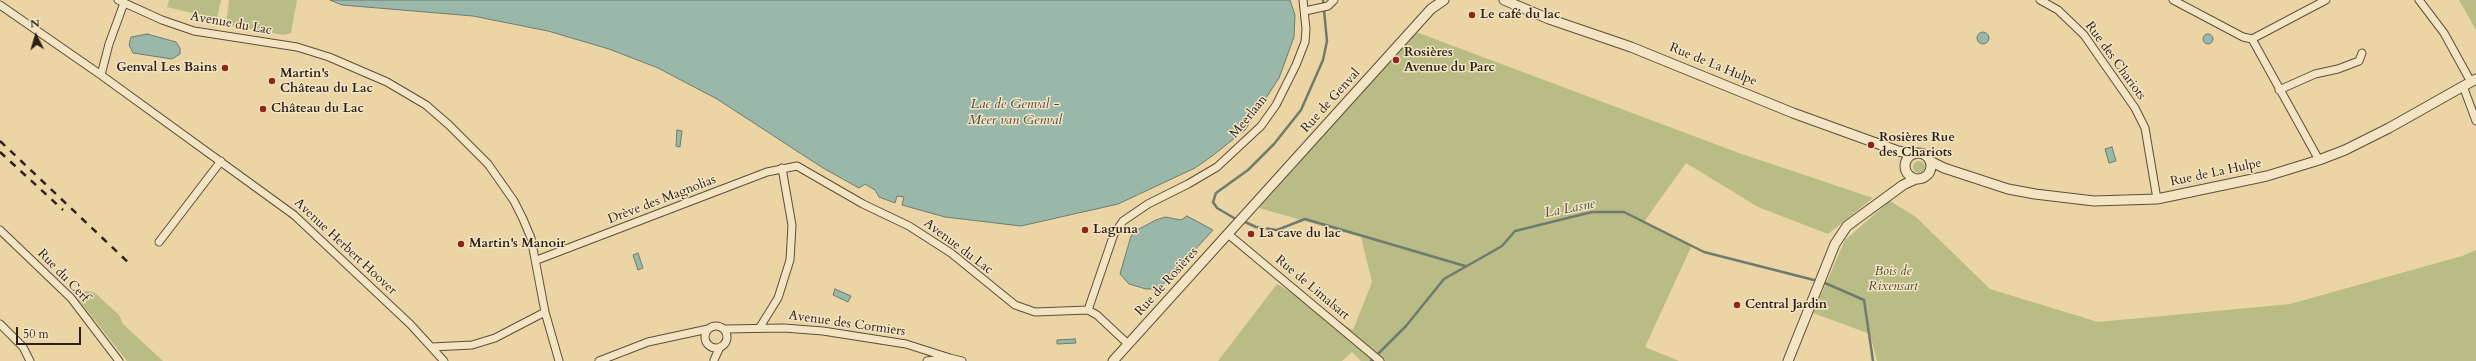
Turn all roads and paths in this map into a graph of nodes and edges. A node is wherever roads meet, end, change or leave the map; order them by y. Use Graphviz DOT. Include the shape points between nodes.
graph roads {
  1 [pos="1303,0"];
  2 [pos="1334,0"];
  3 [pos="1442,0"];
  4 [pos="1504,0"];
  5 [pos="2040,0"];
  6 [pos="2173,0"];
  7 [pos="2326,0"];
  8 [pos="2419,0"];
  9 [pos="121,1"];
  10 [pos="1514,3"];
  11 [pos="0,5"];
  12 [pos="1305,11"];
  13 [pos="2252,39"];
  14 [pos="2362,53"];
  15 [pos="101,75"];
  16 [pos="2470,82"];
  17 [pos="2280,90"];
  18 [pos="2476,121"];
  19 [pos="1898,151"];
  20 [pos="1914,154"];
  21 [pos="2319,160"];
  22 [pos="221,161"];
  23 [pos="1930,161"];
  24 [pos="797,166"];
  25 [pos="1906,167"];
  26 [pos="782,168"];
  27 [pos="1944,168"];
  28 [pos="1930,172"];
  29 [pos="1916,179"];
  30 [pos="1903,185"];
  31 [pos="2157,199"];
  32 [pos="1241,220"];
  33 [pos="0,230"];
  34 [pos="1228,234"];
  35 [pos="159,242"];
  36 [pos="537,260"];
  37 [pos="1088,310"];
  38 [pos="545,312"];
  39 [pos="0,324"];
  40 [pos="760,327"];
  41 [pos="708,329"];
  42 [pos="725,329"];
  43 [pos="740,329"];
  44 [pos="4,333"];
  45 [pos="682,334"];
  46 [pos="705,338"];
  47 [pos="727,339"];
  48 [pos="1128,344"];
  49 [pos="432,347"];
  50 [pos="717,347"];
  51 [pos="950,358"];
  52 [pos="713,360"];
  53 [pos="30,361"];
  54 [pos="119,361"];
  55 [pos="444,361"];
  56 [pos="559,361"];
  57 [pos="599,361"];
  58 [pos="927,361"];
  59 [pos="962,361"];
  60 [pos="1113,361"];
  61 [pos="1380,361"];
  62 [pos="1788,361"];
  1 -- 12 [label="street, Meerlaan"];
  2 -- 12 [label="street" via="1328,6"];
  3 -- 32 [label="street, Rue de Genval" via="1431,9"];
  4 -- 10 [label="street, Rue de La Hulpe"];
  5 -- 31 [label="street, Rue des Chariots" via="2058,10 2084,35 2135,108 2144,128"];
  6 -- 13 [label="street" via="2243,37"];
  7 -- 13 [label="street"];
  8 -- 16 [label="street" via="2444,33"];
  9 -- 15 [label="street"];
  9 -- 36 [label="street, Avenue du Lac" via="194,30 297,47 347,64 387,82 426,105 488,164 510,195 532,238"];
  10 -- 19 [label="street, Rue de La Hulpe" via="1793,113"];
  11 -- 15 [label="street, Avenue Herbert Hoover"];
  12 -- 37 [label="street, Meerlaan" via="1305,42 1276,105 1261,126 1217,167 1148,204 1123,221 1114,234"];
  13 -- 17 [label="street"];
  14 -- 17 [label="street" via="2359,61 2315,74"];
  15 -- 22 [label="street, Avenue Herbert Hoover"];
  16 -- 18 [label="street"];
  16 -- 21 [label="street, Rue de La Hulpe" via="2363,141"];
  17 -- 21 [label="street"];
  19 -- 20 [label="street, Rue de La Hulpe"];
  19 -- 25 [label="street"];
  20 -- 23 [label="street" via="1925,155"];
  20 -- 25 [label="street"];
  21 -- 31 [label="street, Rue de La Hulpe" via="2267,176"];
  22 -- 35 [label="street"];
  22 -- 49 [label="street, Avenue Herbert Hoover" via="294,215"];
  23 -- 27 [label="street, Rue de La Hulpe"];
  23 -- 28 [label="street"];
  24 -- 26 [label="street, Drève des Magnolias"];
  24 -- 37 [label="street, Avenue du Lac" via="863,204 909,226 951,253 1015,305 1035,312"];
  25 -- 29 [label="street"];
  25 -- 30 [label="street"];
  26 -- 36 [label="street, Drève des Magnolias"];
  26 -- 40 [label="street" via="792,225 790,260 778,298"];
  27 -- 28 [label="street"];
  27 -- 31 [label="street, Rue de La Hulpe" via="2008,188 2060,198 2116,201"];
  28 -- 29 [label="street" via="1926,177"];
  29 -- 30 [label="street"];
  30 -- 62 [label="street" via="1856,218 1835,244"];
  32 -- 34 [label="street, Rue de Rosières"];
  33 -- 54 [label="street, Rue du Cerf" via="71,298"];
  34 -- 48 [label="street, Rue de Rosières"];
  34 -- 61 [label="street, Rue de Limalsart"];
  36 -- 38 [label="street, Avenue du Lac"];
  37 -- 48 [label="street" via="1097,315"];
  38 -- 49 [label="street" via="496,338 472,345"];
  38 -- 56 [label="street, Avenue du Lac"];
  39 -- 44 [label="street"];
  40 -- 43 [label="street, Avenue des Cormiers"];
  40 -- 51 [label="street, Avenue des Cormiers" via="867,337 906,344"];
  41 -- 42 [label="street, Avenue des Cormiers" via="716,326"];
  41 -- 45 [label="street, Avenue des Cormiers"];
  41 -- 46 [label="street"];
  42 -- 43 [label="street, Avenue des Cormiers"];
  42 -- 47 [label="street"];
  43 -- 47 [label="street"];
  44 -- 53 [label="street" via="23,347"];
  45 -- 46 [label="street, Avenue des Cormiers"];
  45 -- 57 [label="street, Avenue des Cormiers" via="648,342"];
  46 -- 50 [label="street" via="708,344"];
  47 -- 50 [label="street"];
  48 -- 60 [label="street, Rue de Rosières"];
  49 -- 55 [label="street, Avenue Herbert Hoover"];
  50 -- 52 [label="street"];
  51 -- 58 [label="street"];
  51 -- 59 [label="street, Avenue des Cormiers"];
}
